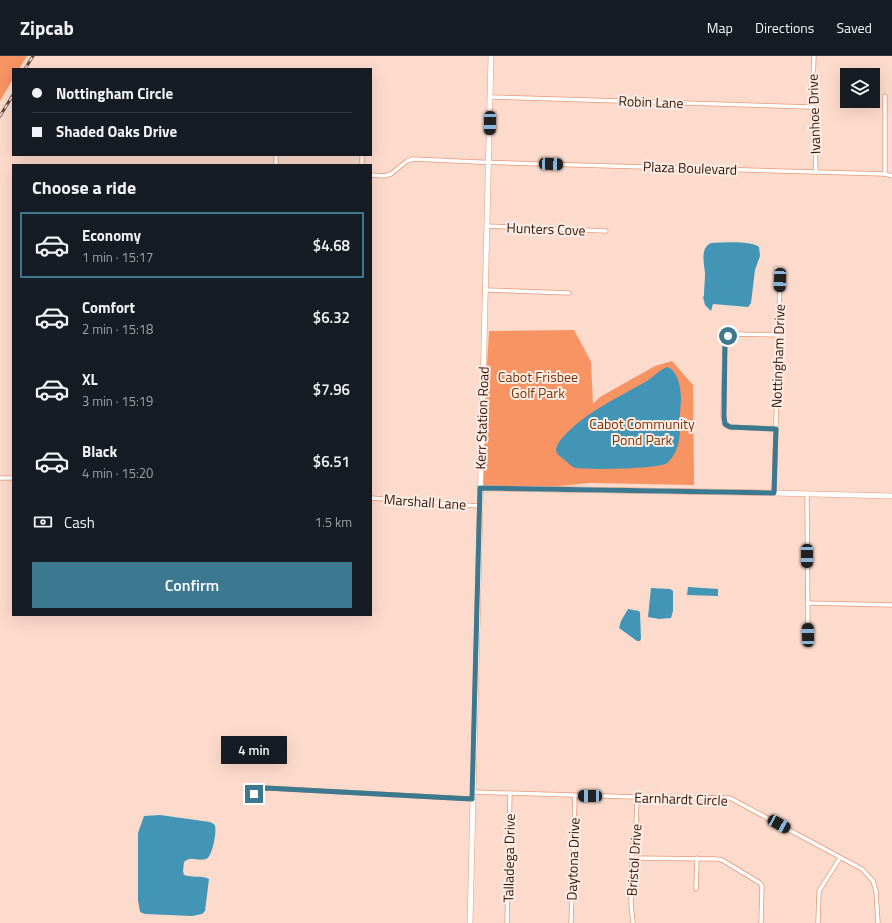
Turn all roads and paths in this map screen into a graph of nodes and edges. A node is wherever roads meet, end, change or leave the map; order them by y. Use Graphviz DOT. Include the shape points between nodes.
graph roads {
  1 [pos="491,56"];
  2 [pos="814,56"];
  3 [pos="885,96"];
  4 [pos="490,97"];
  5 [pos="812,107"];
  6 [pos="489,162"];
  7 [pos="816,172"];
  8 [pos="885,174"];
  9 [pos="372,175"];
  10 [pos="892,176"];
  11 [pos="487,226"];
  12 [pos="606,231"];
  13 [pos="776,268"];
  14 [pos="486,290"];
  15 [pos="569,293"];
  16 [pos="779,336"];
  17 [pos="776,429"];
  18 [pos="0,478"];
  19 [pos="12,478"];
  20 [pos="480,488"];
  21 [pos="774,493"];
  22 [pos="807,494"];
  23 [pos="892,496"];
  24 [pos="372,498"];
  25 [pos="479,506"];
  26 [pos="807,603"];
  27 [pos="892,605"];
  28 [pos="808,635"];
  29 [pos="473,792"];
  30 [pos="254,794"];
  31 [pos="510,794"];
  32 [pos="575,796"];
  33 [pos="637,797"];
  34 [pos="472,799"];
  35 [pos="632,858"];
  36 [pos="697,858"];
  37 [pos="840,858"];
  38 [pos="696,889"];
  39 [pos="470,923"];
  40 [pos="507,923"];
  41 [pos="571,923"];
  42 [pos="633,923"];
  43 [pos="761,923"];
  44 [pos="818,923"];
  45 [pos="878,923"];
  1 -- 4 [label="street, Kerr Station Road"];
  2 -- 5 [label="street, Ivanhoe Drive"];
  3 -- 8 [label="street"];
  4 -- 5 [label="street, Robin Lane"];
  4 -- 6 [label="street, Kerr Station Road"];
  5 -- 7 [label="street, Ivanhoe Drive"];
  6 -- 7 [label="street, Plaza Boulevard"];
  6 -- 9 [label="street, Plaza Boulevard" via="413,159 391,174"];
  6 -- 11 [label="street, Kerr Station Road"];
  7 -- 8 [label="street, Plaza Boulevard"];
  8 -- 10 [label="street, Plaza Boulevard"];
  11 -- 12 [label="street, Hunters Cove"];
  11 -- 14 [label="street, Kerr Station Road"];
  13 -- 16 [label="street, Nottingham Drive" via="780,280"];
  14 -- 15 [label="street"];
  14 -- 20 [label="street, Kerr Station Road"];
  16 -- 17 [label="street, Nottingham Drive"];
  16 -- 17 [label="street" via="736,334 728,336 725,341 725,424 730,427"];
  17 -- 21 [label="street, Nottingham Drive"];
  18 -- 19 [label="street"];
  20 -- 21 [label="street"];
  20 -- 25 [label="street, Kerr Station Road"];
  21 -- 22 [label="street"];
  22 -- 23 [label="street"];
  22 -- 26 [label="street"];
  24 -- 25 [label="street, Marshall Lane"];
  25 -- 29 [label="street, Kerr Station Road"];
  26 -- 27 [label="street"];
  26 -- 28 [label="street"];
  29 -- 31 [label="street, Earnhardt Circle"];
  29 -- 34 [label="street, Kerr Station Road"];
  30 -- 34 [label="street" via="266,788"];
  31 -- 32 [label="street, Earnhardt Circle"];
  31 -- 40 [label="street, Talladega Drive"];
  32 -- 33 [label="street, Earnhardt Circle"];
  32 -- 41 [label="street, Daytona Drive"];
  33 -- 35 [label="street, Bristol Drive"];
  33 -- 37 [label="street, Earnhardt Circle" via="730,798"];
  34 -- 39 [label="street, Kerr Station Road"];
  35 -- 36 [label="street"];
  35 -- 42 [label="street, Bristol Drive"];
  36 -- 38 [label="street"];
  36 -- 43 [label="street" via="720,859 760,883"];
  37 -- 44 [label="street" via="819,891"];
  37 -- 45 [label="street, Earnhardt Circle" via="862,869 873,881 878,906"];
}
